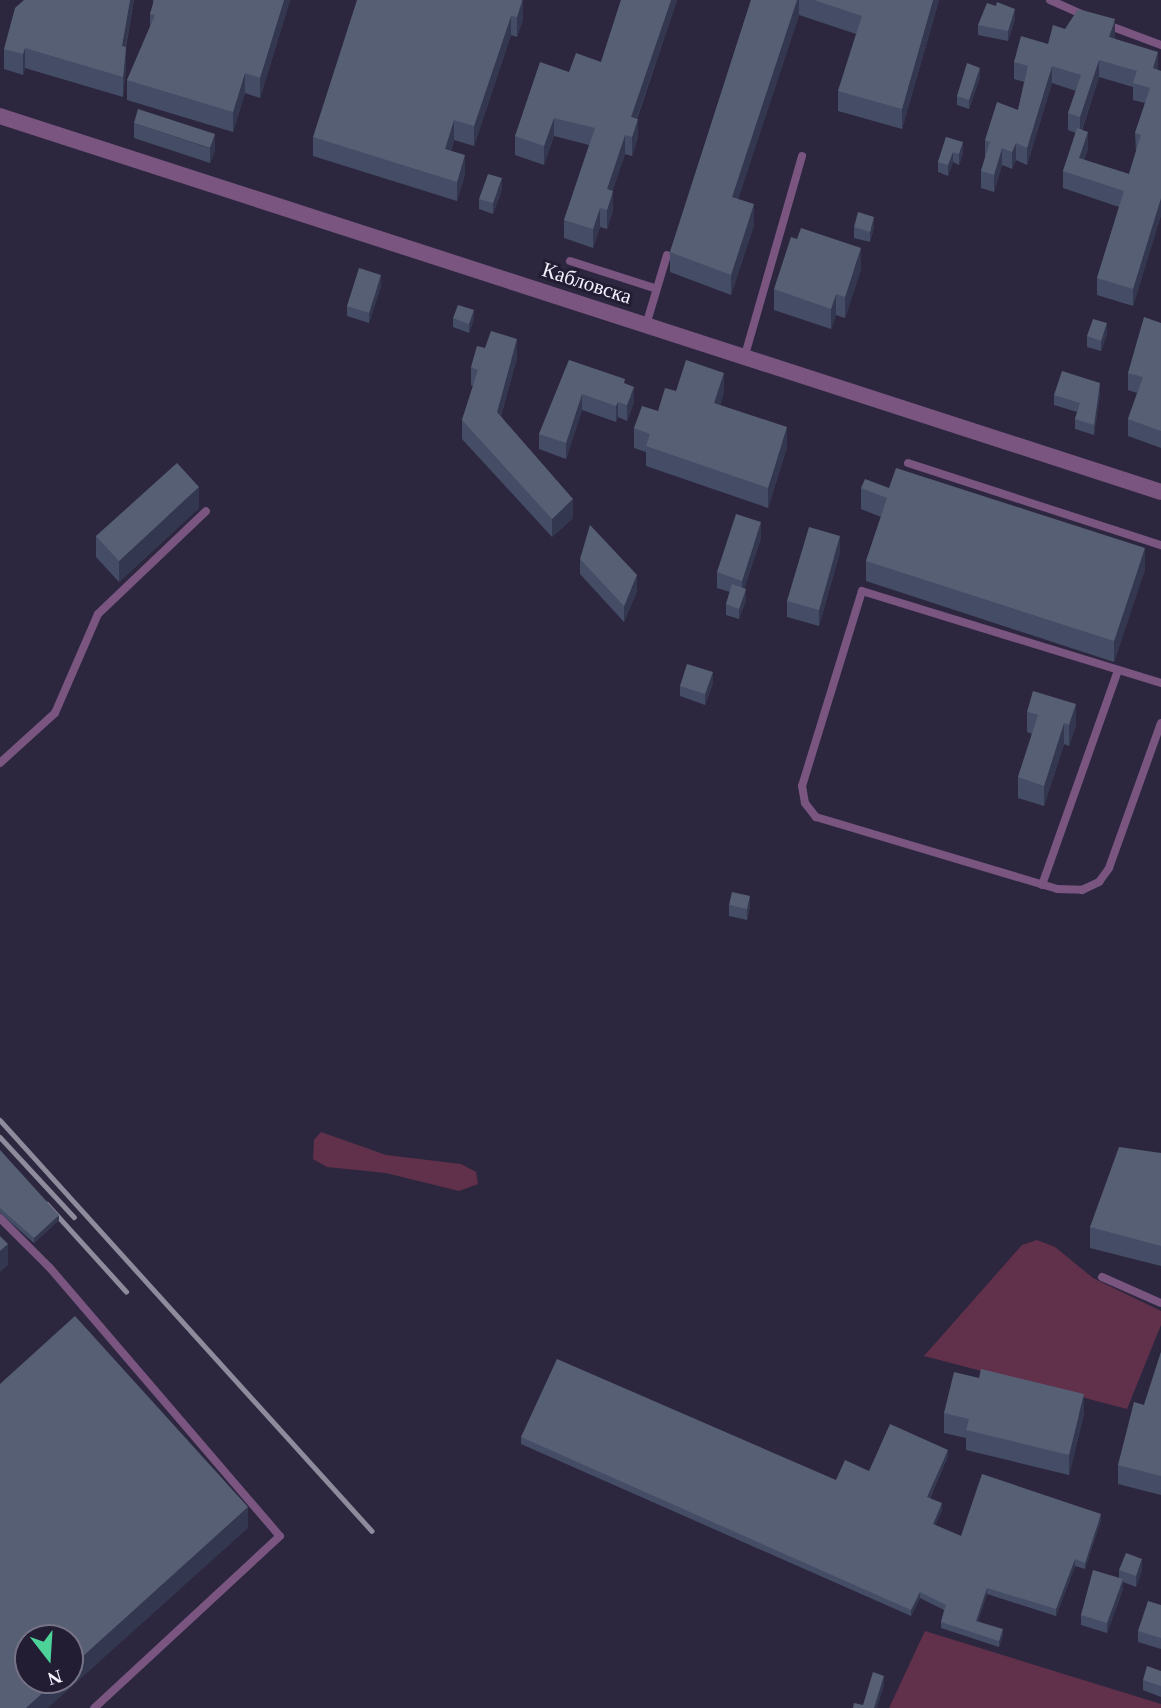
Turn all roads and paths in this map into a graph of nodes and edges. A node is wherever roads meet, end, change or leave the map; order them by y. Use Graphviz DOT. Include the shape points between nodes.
graph roads {
  1 [pos="1050,0"];
  2 [pos="1161,45"];
  3 [pos="0,116"];
  4 [pos="802,156"];
  5 [pos="667,255"];
  6 [pos="570,261"];
  7 [pos="654,288"];
  8 [pos="646,325"];
  9 [pos="745,355"];
  10 [pos="908,463"];
  11 [pos="1161,492"];
  12 [pos="206,511"];
  13 [pos="1161,545"];
  14 [pos="1118,670"];
  15 [pos="1161,683"];
  16 [pos="1161,723"];
  17 [pos="0,764"];
  18 [pos="1042,885"];
  19 [pos="0,1218"];
  20 [pos="1102,1276"];
  21 [pos="1161,1303"];
  22 [pos="94,1708"];
  1 -- 2 [label="lane"];
  3 -- 8 [label="street, Кабловска"];
  4 -- 9 [label="lane"];
  5 -- 7 [label="lane"];
  6 -- 7 [label="lane"];
  7 -- 8 [label="lane"];
  8 -- 9 [label="street, Кабловска"];
  9 -- 11 [label="street, Кабловска"];
  10 -- 13 [label="lane"];
  12 -- 17 [label="lane" via="98,614 55,713"];
  14 -- 15 [label="lane"];
  14 -- 18 [label="lane"];
  14 -- 18 [label="lane" via="862,591 802,786 804,803 816,817"];
  16 -- 18 [label="lane" via="1109,868 1099,882 1082,890"];
  19 -- 22 [label="lane" via="50,1268 280,1536"];
  20 -- 21 [label="lane"];
}
